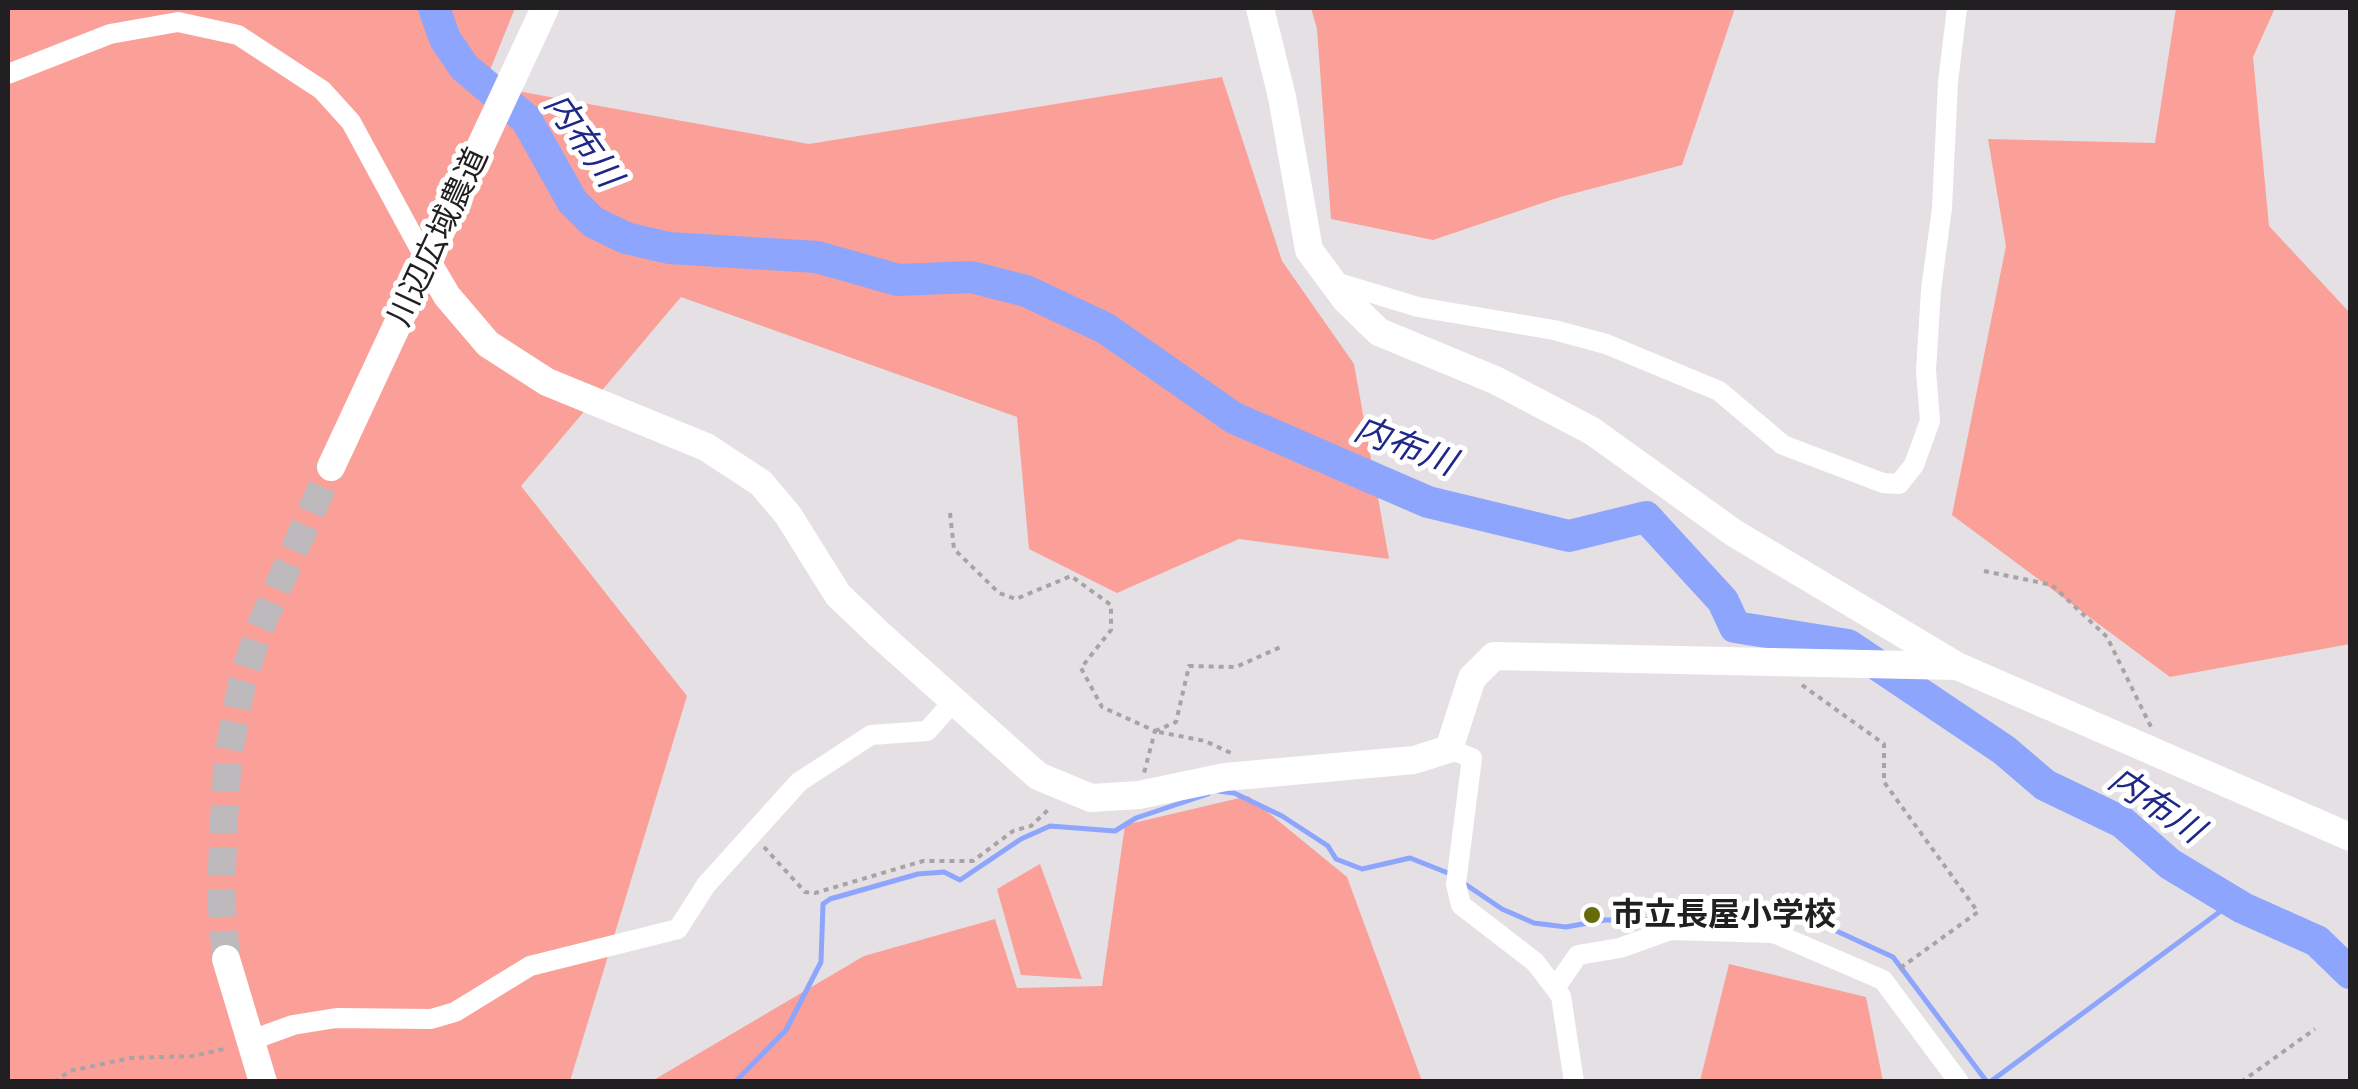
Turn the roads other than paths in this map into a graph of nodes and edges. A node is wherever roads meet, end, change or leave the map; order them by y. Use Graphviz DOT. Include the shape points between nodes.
graph roads {
  1 [pos="545,8"];
  2 [pos="1260,8"];
  3 [pos="1957,8"];
  4 [pos="8,74"];
  5 [pos="428,262"];
  6 [pos="1332,281"];
  7 [pos="331,467"];
  8 [pos="1956,666"];
  9 [pos="954,702"];
  10 [pos="1449,749"];
  11 [pos="2347,833"];
  12 [pos="226,959"];
  13 [pos="1554,988"];
  14 [pos="249,1040"];
  15 [pos="263,1082"];
  16 [pos="1574,1082"];
  17 [pos="1959,1082"];
  1 -- 5 [label="street, 川辺広域農道"];
  2 -- 6 [label="street" via="1309,250"];
  3 -- 6 [label="street" via="1931,290 1930,421 1900,484 1783,445 1719,391 1606,344 1418,306"];
  4 -- 5 [label="street" via="110,34 178,22 238,35 300,72 351,122"];
  5 -- 7 [label="street, 川辺広域農道"];
  5 -- 9 [label="street" via="488,344 547,382 706,447 761,483 838,595"];
  6 -- 8 [label="street" via="1379,332 1592,430 1734,533"];
  8 -- 10 [label="street" via="1494,656 1472,678"];
  8 -- 11 [label="street"];
  9 -- 10 [label="street" via="1038,776 1091,798 1414,760"];
  9 -- 14 [label="street" via="927,731 871,736 799,782 706,885 678,928 530,966 455,1012 431,1019 336,1018"];
  10 -- 13 [label="street" via="1472,758 1456,884 1461,906 1535,962"];
  12 -- 14 [label="street"];
  13 -- 16 [label="street" via="1565,1008"];
  13 -- 17 [label="street" via="1578,955 1670,930 1774,933 1883,980"];
  14 -- 15 [label="street"];
}
